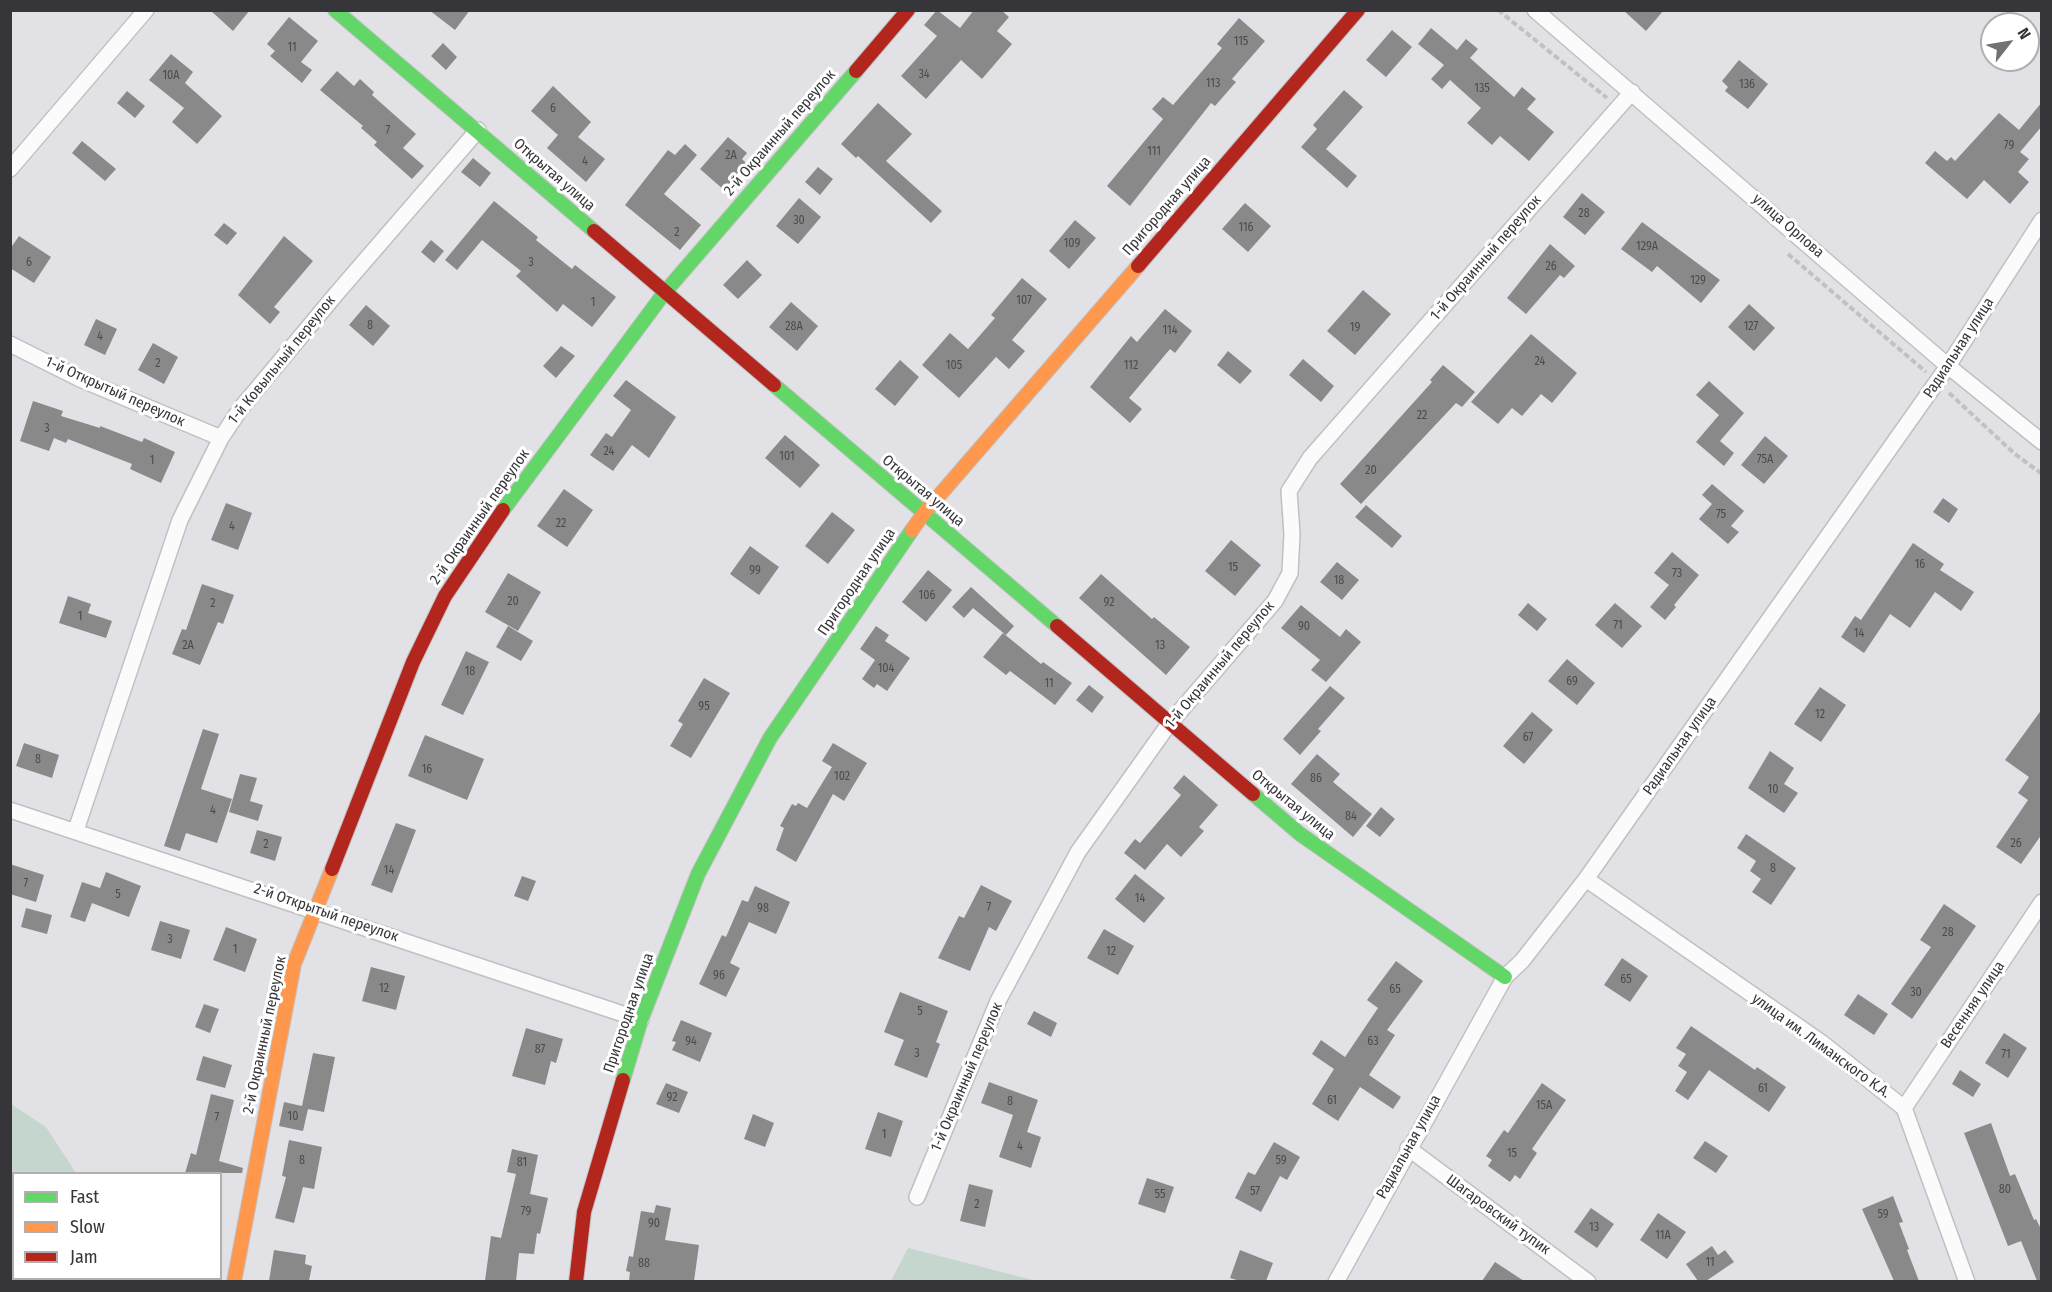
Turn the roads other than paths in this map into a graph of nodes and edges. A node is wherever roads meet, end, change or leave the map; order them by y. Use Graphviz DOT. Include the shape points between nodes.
graph roads {
  1 [pos="146,10"];
  2 [pos="908,10"];
  3 [pos="1358,10"];
  4 [pos="1535,10"];
  5 [pos="335,11"];
  6 [pos="1632,93"];
  7 [pos="478,130"];
  8 [pos="10,169"];
  9 [pos="2042,220"];
  10 [pos="665,292"];
  11 [pos="10,344"];
  12 [pos="1948,366"];
  13 [pos="221,438"];
  14 [pos="2042,442"];
  15 [pos="924,513"];
  16 [pos="1169,724"];
  17 [pos="10,810"];
  18 [pos="76,830"];
  19 [pos="1586,879"];
  20 [pos="2042,902"];
  21 [pos="316,910"];
  22 [pos="1505,977"];
  23 [pos="641,1020"];
  24 [pos="1904,1108"];
  25 [pos="1408,1148"];
  26 [pos="917,1197"];
  27 [pos="234,1281"];
  28 [pos="576,1281"];
  29 [pos="1336,1281"];
  30 [pos="1588,1281"];
  31 [pos="1967,1281"];
  1 -- 8 [label="street"];
  2 -- 10 [label="street, 2-й Окраинный переулок"];
  3 -- 15 [label="street, Пригородная улица"];
  4 -- 6 [label="street, улица Орлова"];
  5 -- 7 [label="street, Открытая улица"];
  6 -- 12 [label="street, улица Орлова"];
  6 -- 16 [label="street, 1-й Окраинный переулок" via="1310,458 1289,491 1290,573 1275,601"];
  7 -- 10 [label="street, Открытая улица"];
  7 -- 13 [label="street, 1-й Ковыльный переулок" via="337,293"];
  9 -- 12 [label="street, Радиальная улица"];
  10 -- 15 [label="street, Открытая улица"];
  10 -- 21 [label="street, 2-й Окраинный переулок" via="489,529 445,596 413,662"];
  11 -- 13 [label="street, 1-й Открытый переулок" via="80,379"];
  12 -- 14 [label="street, улица Орлова"];
  12 -- 19 [label="street, Радиальная улица"];
  13 -- 18 [label="street, 1-й Ковыльный переулок" via="180,520"];
  15 -- 16 [label="street, Открытая улица"];
  15 -- 23 [label="street, Пригородная улица" via="770,738 698,874"];
  16 -- 22 [label="street, Открытая улица" via="1300,834"];
  16 -- 26 [label="street, 1-й Окраинный переулок" via="1078,852 998,1001"];
  17 -- 18 [label="street, 2-й Открытый переулок"];
  18 -- 21 [label="street, 2-й Открытый переулок"];
  19 -- 22 [label="street, Радиальная улица" via="1522,962"];
  19 -- 24 [label="street, улица им. Лиманского К.А." via="1822,1043"];
  20 -- 24 [label="street, Весенняя улица"];
  21 -- 23 [label="street, 2-й Открытый переулок"];
  21 -- 27 [label="street, 2-й Окраинный переулок" via="294,964"];
  22 -- 25 [label="street, Радиальная улица"];
  23 -- 28 [label="street, Пригородная улица" via="584,1212"];
  24 -- 31 [label="street, улица им. Лиманского К.А."];
  25 -- 29 [label="street, Радиальная улица"];
  25 -- 30 [label="street, Шагаровский тупик"];
}
